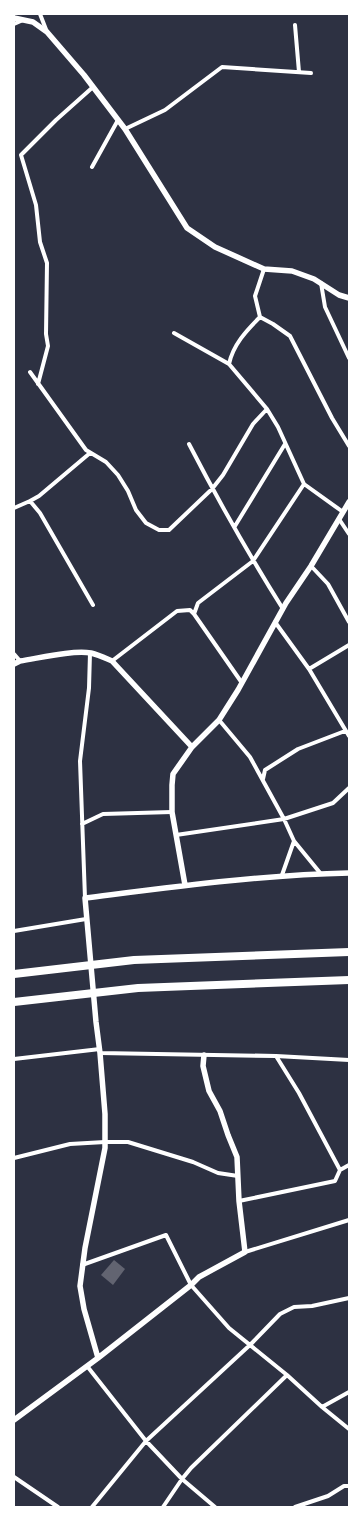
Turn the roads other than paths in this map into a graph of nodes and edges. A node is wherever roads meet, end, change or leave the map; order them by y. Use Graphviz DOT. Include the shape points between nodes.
graph roads {
  1 [pos="40,14"];
  2 [pos="14,18"];
  3 [pos="23,20"];
  4 [pos="14,24"];
  5 [pos="295,25"];
  6 [pos="47,32"];
  7 [pos="299,72"];
  8 [pos="311,73"];
  9 [pos="93,87"];
  10 [pos="118,120"];
  11 [pos="125,129"];
  12 [pos="92,168"];
  13 [pos="264,268"];
  14 [pos="320,283"];
  15 [pos="349,298"];
  16 [pos="260,318"];
  17 [pos="174,334"];
  18 [pos="349,358"];
  19 [pos="229,364"];
  20 [pos="30,372"];
  21 [pos="38,384"];
  22 [pos="267,409"];
  23 [pos="189,444"];
  24 [pos="285,444"];
  25 [pos="349,446"];
  26 [pos="90,453"];
  27 [pos="304,484"];
  28 [pos="212,489"];
  29 [pos="30,501"];
  30 [pos="349,502"];
  31 [pos="14,508"];
  32 [pos="343,512"];
  33 [pos="339,519"];
  34 [pos="235,526"];
  35 [pos="349,534"];
  36 [pos="253,561"];
  37 [pos="311,566"];
  38 [pos="93,605"];
  39 [pos="283,609"];
  40 [pos="194,614"];
  41 [pos="275,622"];
  42 [pos="349,622"];
  43 [pos="349,645"];
  44 [pos="90,653"];
  45 [pos="14,654"];
  46 [pos="20,661"];
  47 [pos="112,661"];
  48 [pos="14,664"];
  49 [pos="309,669"];
  50 [pos="242,683"];
  51 [pos="219,720"];
  52 [pos="345,731"];
  53 [pos="349,736"];
  54 [pos="192,747"];
  55 [pos="263,780"];
  56 [pos="349,788"];
  57 [pos="172,812"];
  58 [pos="284,819"];
  59 [pos="82,824"];
  60 [pos="176,835"];
  61 [pos="294,841"];
  62 [pos="349,873"];
  63 [pos="321,874"];
  64 [pos="282,875"];
  65 [pos="185,885"];
  66 [pos="85,898"];
  67 [pos="86,919"];
  68 [pos="14,931"];
  69 [pos="349,952"];
  70 [pos="14,974"];
  71 [pos="349,980"];
  72 [pos="14,1002"];
  73 [pos="100,1051"];
  74 [pos="204,1055"];
  75 [pos="276,1056"];
  76 [pos="14,1059"];
  77 [pos="349,1060"];
  78 [pos="105,1142"];
  79 [pos="14,1158"];
  80 [pos="349,1165"];
  81 [pos="340,1170"];
  82 [pos="238,1176"];
  83 [pos="239,1201"];
  84 [pos="349,1220"];
  85 [pos="245,1252"];
  86 [pos="82,1265"];
  87 [pos="191,1284"];
  88 [pos="349,1298"];
  89 [pos="251,1344"];
  90 [pos="98,1358"];
  91 [pos="87,1366"];
  92 [pos="287,1375"];
  93 [pos="349,1392"];
  94 [pos="322,1407"];
  95 [pos="14,1420"];
  96 [pos="349,1429"];
  97 [pos="146,1441"];
  98 [pos="14,1477"];
  99 [pos="182,1479"];
  100 [pos="349,1486"];
  101 [pos="58,1507"];
  102 [pos="92,1507"];
  103 [pos="163,1507"];
  104 [pos="215,1507"];
  105 [pos="295,1507"];
  1 -- 6 [label="street"];
  2 -- 3 [label="street"];
  3 -- 4 [label="street"];
  3 -- 6 [label="street" via="33,22"];
  5 -- 7 [label="street"];
  6 -- 9 [label="street"];
  7 -- 8 [label="street"];
  7 -- 11 [label="street" via="222,67 165,110"];
  9 -- 10 [label="street"];
  9 -- 21 [label="street" via="21,155 36,205 40,242 47,263 48,346"];
  10 -- 11 [label="street"];
  10 -- 12 [label="street"];
  11 -- 13 [label="street" via="187,228 215,247"];
  13 -- 14 [label="street" via="292,271"];
  13 -- 16 [label="street" via="255,296"];
  14 -- 15 [label="street"];
  14 -- 18 [label="street" via="325,307"];
  16 -- 19 [label="street" via="245,332"];
  16 -- 25 [label="street" via="290,336"];
  17 -- 19 [label="street"];
  19 -- 22 [label="street"];
  20 -- 21 [label="street"];
  21 -- 26 [label="street"];
  22 -- 24 [label="street"];
  22 -- 28 [label="street" via="253,424 224,475"];
  23 -- 28 [label="street"];
  24 -- 27 [label="street"];
  24 -- 34 [label="street"];
  26 -- 28 [label="street" via="106,462 118,475 136,510 146,523 159,530 169,530"];
  26 -- 29 [label="street"];
  27 -- 32 [label="street"];
  27 -- 36 [label="street"];
  28 -- 34 [label="street"];
  29 -- 31 [label="street"];
  29 -- 38 [label="street" via="44,520"];
  30 -- 32 [label="street"];
  32 -- 33 [label="street"];
  33 -- 35 [label="street"];
  33 -- 37 [label="street"];
  34 -- 36 [label="street"];
  36 -- 39 [label="street"];
  36 -- 40 [label="street" via="198,603"];
  37 -- 39 [label="street"];
  37 -- 42 [label="street" via="328,584"];
  39 -- 41 [label="street"];
  40 -- 47 [label="street" via="190,610 177,611"];
  40 -- 50 [label="street"];
  41 -- 49 [label="street"];
  41 -- 50 [label="street"];
  43 -- 49 [label="street"];
  44 -- 46 [label="street"];
  44 -- 47 [label="street"];
  44 -- 59 [label="street" via="89,688 80,761"];
  45 -- 46 [label="street"];
  46 -- 48 [label="street"];
  47 -- 54 [label="street"];
  49 -- 52 [label="street"];
  50 -- 51 [label="street"];
  51 -- 54 [label="street"];
  51 -- 55 [label="street" via="250,757"];
  52 -- 53 [label="street"];
  52 -- 55 [label="street" via="298,749 264,770"];
  54 -- 57 [label="street" via="173,774"];
  55 -- 58 [label="street"];
  56 -- 58 [label="street" via="333,803"];
  57 -- 59 [label="street" via="103,814"];
  57 -- 60 [label="street"];
  58 -- 60 [label="street"];
  58 -- 61 [label="street"];
  59 -- 66 [label="street"];
  60 -- 65 [label="street"];
  61 -- 63 [label="street"];
  61 -- 64 [label="street"];
  62 -- 63 [label="street"];
  63 -- 64 [label="street"];
  64 -- 65 [label="street"];
  65 -- 66 [label="street"];
  66 -- 67 [label="street"];
  67 -- 68 [label="street"];
  67 -- 73 [label="street"];
  69 -- 70 [label="highway" via="134,960"];
  71 -- 72 [label="highway" via="138,988"];
  73 -- 74 [label="street"];
  73 -- 76 [label="street"];
  73 -- 78 [label="street"];
  74 -- 75 [label="street"];
  74 -- 82 [label="street" via="203,1066 209,1091 237,1157"];
  75 -- 77 [label="street"];
  75 -- 81 [label="street"];
  78 -- 79 [label="street" via="70,1144"];
  78 -- 82 [label="street" via="128,1142 193,1162 218,1173"];
  78 -- 86 [label="street"];
  80 -- 81 [label="street"];
  81 -- 83 [label="street" via="335,1181"];
  82 -- 83 [label="street"];
  83 -- 85 [label="street"];
  84 -- 85 [label="street"];
  85 -- 87 [label="street"];
  86 -- 87 [label="street" via="166,1235"];
  86 -- 90 [label="street" via="80,1286"];
  87 -- 89 [label="street" via="229,1328"];
  87 -- 90 [label="street"];
  88 -- 89 [label="street" via="294,1307 280,1314"];
  89 -- 92 [label="street"];
  89 -- 97 [label="street"];
  90 -- 91 [label="street"];
  91 -- 95 [label="street"];
  91 -- 97 [label="street"];
  92 -- 94 [label="street"];
  92 -- 99 [label="street"];
  93 -- 94 [label="street"];
  94 -- 96 [label="street"];
  97 -- 99 [label="street"];
  97 -- 102 [label="street"];
  98 -- 101 [label="street"];
  99 -- 103 [label="street"];
  99 -- 104 [label="street"];
  100 -- 105 [label="street"];
}
